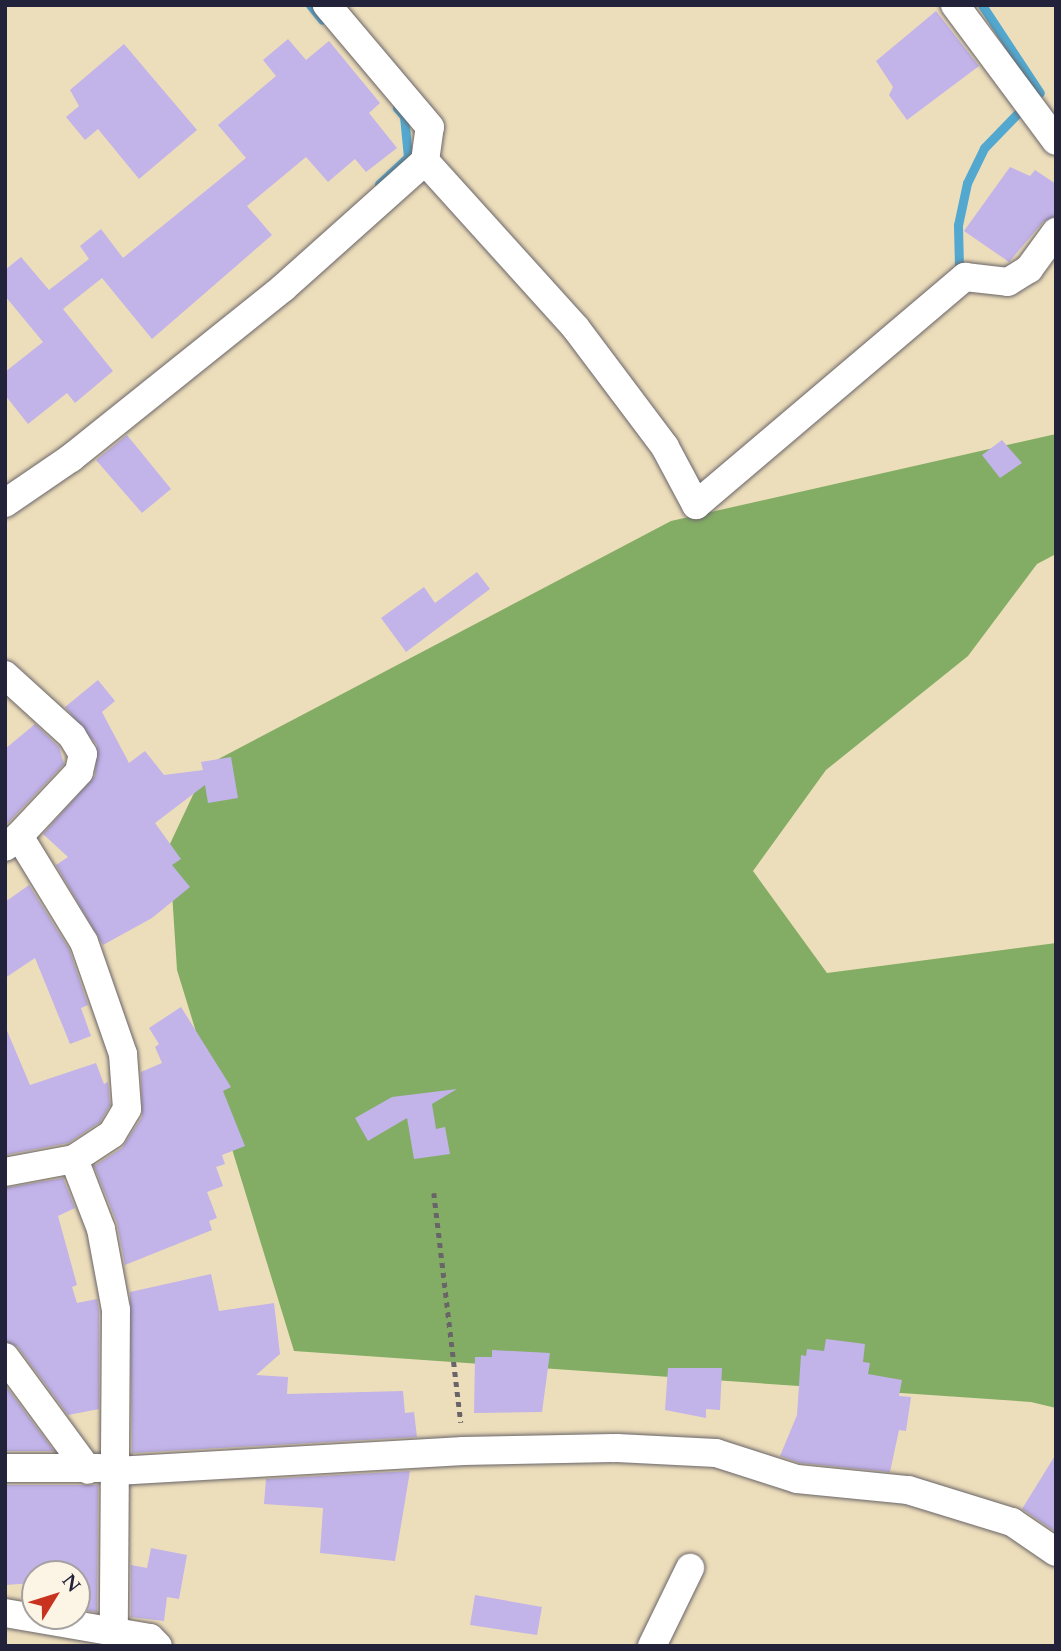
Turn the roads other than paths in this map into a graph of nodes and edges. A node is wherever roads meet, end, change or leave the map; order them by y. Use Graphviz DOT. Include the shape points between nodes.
graph roads {
  1 [pos="327,5"];
  2 [pos="955,5"];
  3 [pos="1056,141"];
  4 [pos="425,161"];
  5 [pos="1056,232"];
  6 [pos="5,502"];
  7 [pos="5,675"];
  8 [pos="12,841"];
  9 [pos="74,1159"];
  10 [pos="5,1172"];
  11 [pos="5,1357"];
  12 [pos="5,1468"];
  13 [pos="116,1468"];
  14 [pos="88,1470"];
  15 [pos="1056,1552"];
  16 [pos="690,1568"];
  17 [pos="5,1613"];
  18 [pos="114,1631"];
  19 [pos="158,1646"];
  20 [pos="652,1646"];
  1 -- 4 [label="street" via="430,127"];
  2 -- 3 [label="street"];
  4 -- 5 [label="street" via="575,327 665,447 696,505 965,277 1008,282 1029,269"];
  4 -- 6 [label="street" via="273,296 71,458"];
  7 -- 8 [label="street" via="72,736 83,754 79,772"];
  8 -- 9 [label="street" via="84,942 123,1054 127,1109 112,1134"];
  9 -- 10 [label="street"];
  9 -- 13 [label="street" via="101,1230 116,1310"];
  11 -- 14 [label="street"];
  12 -- 14 [label="street"];
  13 -- 14 [label="street"];
  13 -- 15 [label="street" via="463,1451 617,1448 716,1453 797,1479 908,1490 1012,1522"];
  13 -- 18 [label="street"];
  16 -- 20 [label="street"];
  17 -- 18 [label="street"];
  18 -- 19 [label="street" via="150,1638"];
}
